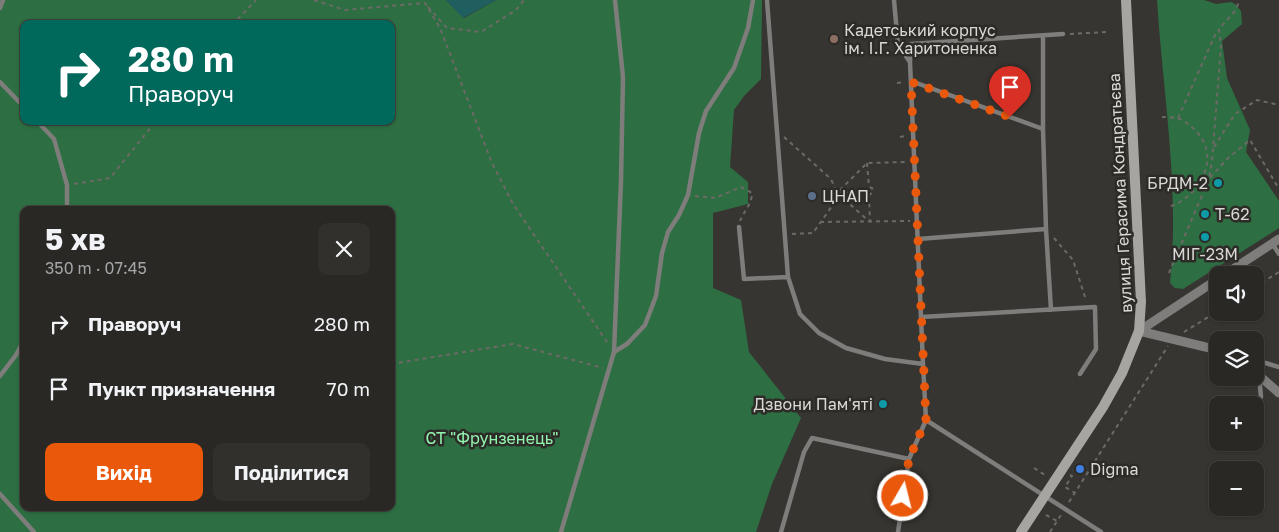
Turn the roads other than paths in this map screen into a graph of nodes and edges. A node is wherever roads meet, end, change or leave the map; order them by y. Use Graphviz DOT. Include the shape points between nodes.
graph roads {
  1 [pos="3,0"];
  2 [pos="615,0"];
  3 [pos="753,0"];
  4 [pos="767,0"];
  5 [pos="894,0"];
  6 [pos="1126,0"];
  7 [pos="0,8"];
  8 [pos="1063,34"];
  9 [pos="1043,36"];
  10 [pos="910,62"];
  11 [pos="0,82"];
  12 [pos="911,82"];
  13 [pos="20,103"];
  14 [pos="41,125"];
  15 [pos="1043,129"];
  16 [pos="67,206"];
  17 [pos="738,227"];
  18 [pos="1046,229"];
  19 [pos="918,239"];
  20 [pos="1276,241"];
  21 [pos="1279,254"];
  22 [pos="1238,266"];
  23 [pos="788,277"];
  24 [pos="1209,285"];
  25 [pos="1050,310"];
  26 [pos="921,317"];
  27 [pos="1139,331"];
  28 [pos="20,348"];
  29 [pos="1209,348"];
  30 [pos="614,352"];
  31 [pos="1264,363"];
  32 [pos="923,364"];
  33 [pos="1279,367"];
  34 [pos="1080,374"];
  35 [pos="0,376"];
  36 [pos="1264,379"];
  37 [pos="1279,393"];
  38 [pos="926,420"];
  39 [pos="909,459"];
  40 [pos="0,494"];
  41 [pos="1044,496"];
  42 [pos="34,532"];
  43 [pos="561,532"];
  44 [pos="781,532"];
  45 [pos="898,532"];
  46 [pos="1022,532"];
  47 [pos="1102,532"];
  1 -- 7 [label="lane"];
  2 -- 30 [label="lane" via="624,78"];
  3 -- 30 [label="lane" via="748,28 734,68 706,112 688,195 668,232 656,296 645,325 627,344"];
  4 -- 23 [label="lane"];
  5 -- 10 [label="lane" via="898,45"];
  6 -- 27 [label="main road, вулиця Герасима Кондратьєва" via="1142,302"];
  8 -- 9 [label="lane"];
  9 -- 10 [label="lane" via="911,44"];
  9 -- 15 [label="lane"];
  10 -- 12 [label="lane"];
  11 -- 13 [label="lane"];
  12 -- 15 [label="lane"];
  12 -- 19 [label="lane"];
  14 -- 16 [label="lane" via="54,139 67,185"];
  15 -- 18 [label="lane"];
  17 -- 23 [label="lane" via="744,279"];
  18 -- 19 [label="lane"];
  18 -- 25 [label="lane"];
  19 -- 26 [label="lane"];
  20 -- 21 [label="lane"];
  20 -- 22 [label="street"];
  23 -- 32 [label="lane" via="800,314 820,333 846,348 885,359"];
  24 -- 27 [label="street"];
  25 -- 26 [label="lane"];
  25 -- 34 [label="lane" via="1095,308 1096,349"];
  26 -- 32 [label="lane"];
  27 -- 29 [label="street"];
  27 -- 41 [label="main road, вулиця Герасима Кондратьєва" via="1122,373 1103,407"];
  28 -- 35 [label="lane"];
  30 -- 43 [label="lane"];
  31 -- 33 [label="lane"];
  32 -- 38 [label="lane"];
  36 -- 37 [label="street"];
  38 -- 39 [label="lane"];
  38 -- 41 [label="lane"];
  39 -- 44 [label="lane" via="812,438 804,452"];
  39 -- 45 [label="lane"];
  40 -- 42 [label="lane"];
  41 -- 46 [label="main road, вулиця Герасима Кондратьєва"];
  41 -- 47 [label="lane"];
}
